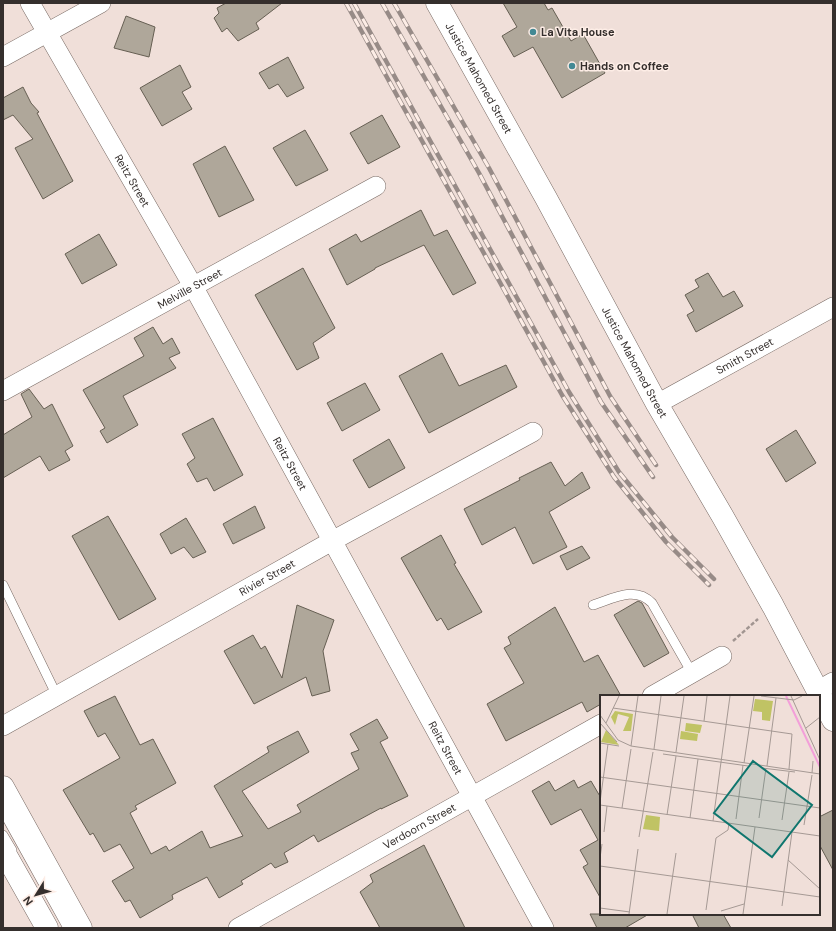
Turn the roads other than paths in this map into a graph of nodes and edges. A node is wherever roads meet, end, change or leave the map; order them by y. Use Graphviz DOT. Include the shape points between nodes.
graph roads {
  1 [pos="30,3"];
  2 [pos="101,3"];
  3 [pos="437,3"];
  4 [pos="46,33"];
  5 [pos="3,57"];
  6 [pos="376,186"];
  7 [pos="193,286"];
  8 [pos="833,308"];
  9 [pos="3,391"];
  10 [pos="657,404"];
  11 [pos="533,432"];
  12 [pos="332,541"];
  13 [pos="3,585"];
  14 [pos="593,605"];
  15 [pos="722,656"];
  16 [pos="692,673"];
  17 [pos="825,687"];
  18 [pos="654,695"];
  19 [pos="57,696"];
  20 [pos="833,720"];
  21 [pos="600,725"];
  22 [pos="3,726"];
  23 [pos="3,787"];
  24 [pos="473,796"];
  25 [pos="3,811"];
  26 [pos="3,834"];
  27 [pos="3,850"];
  28 [pos="47,928"];
  29 [pos="55,928"];
  30 [pos="68,928"];
  31 [pos="81,928"];
  32 [pos="238,928"];
  33 [pos="544,928"];
  1 -- 4 [label="street, Reitz Street"];
  2 -- 4 [label="street"];
  3 -- 10 [label="main road, Justice Mahomed Street"];
  4 -- 5 [label="street"];
  4 -- 7 [label="street, Reitz Street"];
  6 -- 7 [label="street, Melville Street"];
  7 -- 9 [label="street, Melville Street"];
  7 -- 12 [label="street, Reitz Street"];
  8 -- 10 [label="street, Smith Street"];
  10 -- 17 [label="main road, Justice Mahomed Street" via="773,606"];
  11 -- 12 [label="street, Rivier Street"];
  12 -- 19 [label="street, Rivier Street"];
  12 -- 24 [label="street, Reitz Street"];
  13 -- 19 [label="lane"];
  14 -- 16 [label="lane" via="625,594 634,593 647,598"];
  15 -- 16 [label="street"];
  16 -- 18 [label="street"];
  17 -- 20 [label="main road, Justice Mahomed Street"];
  19 -- 22 [label="street, Rivier Street"];
  21 -- 24 [label="street, Verdoorn Street"];
  23 -- 31 [label="main road"];
  24 -- 32 [label="street, Verdoorn Street"];
  24 -- 33 [label="street, Reitz Street"];
  25 -- 30 [label="lane"];
  26 -- 29 [label="lane"];
  27 -- 28 [label="main road"];
}
